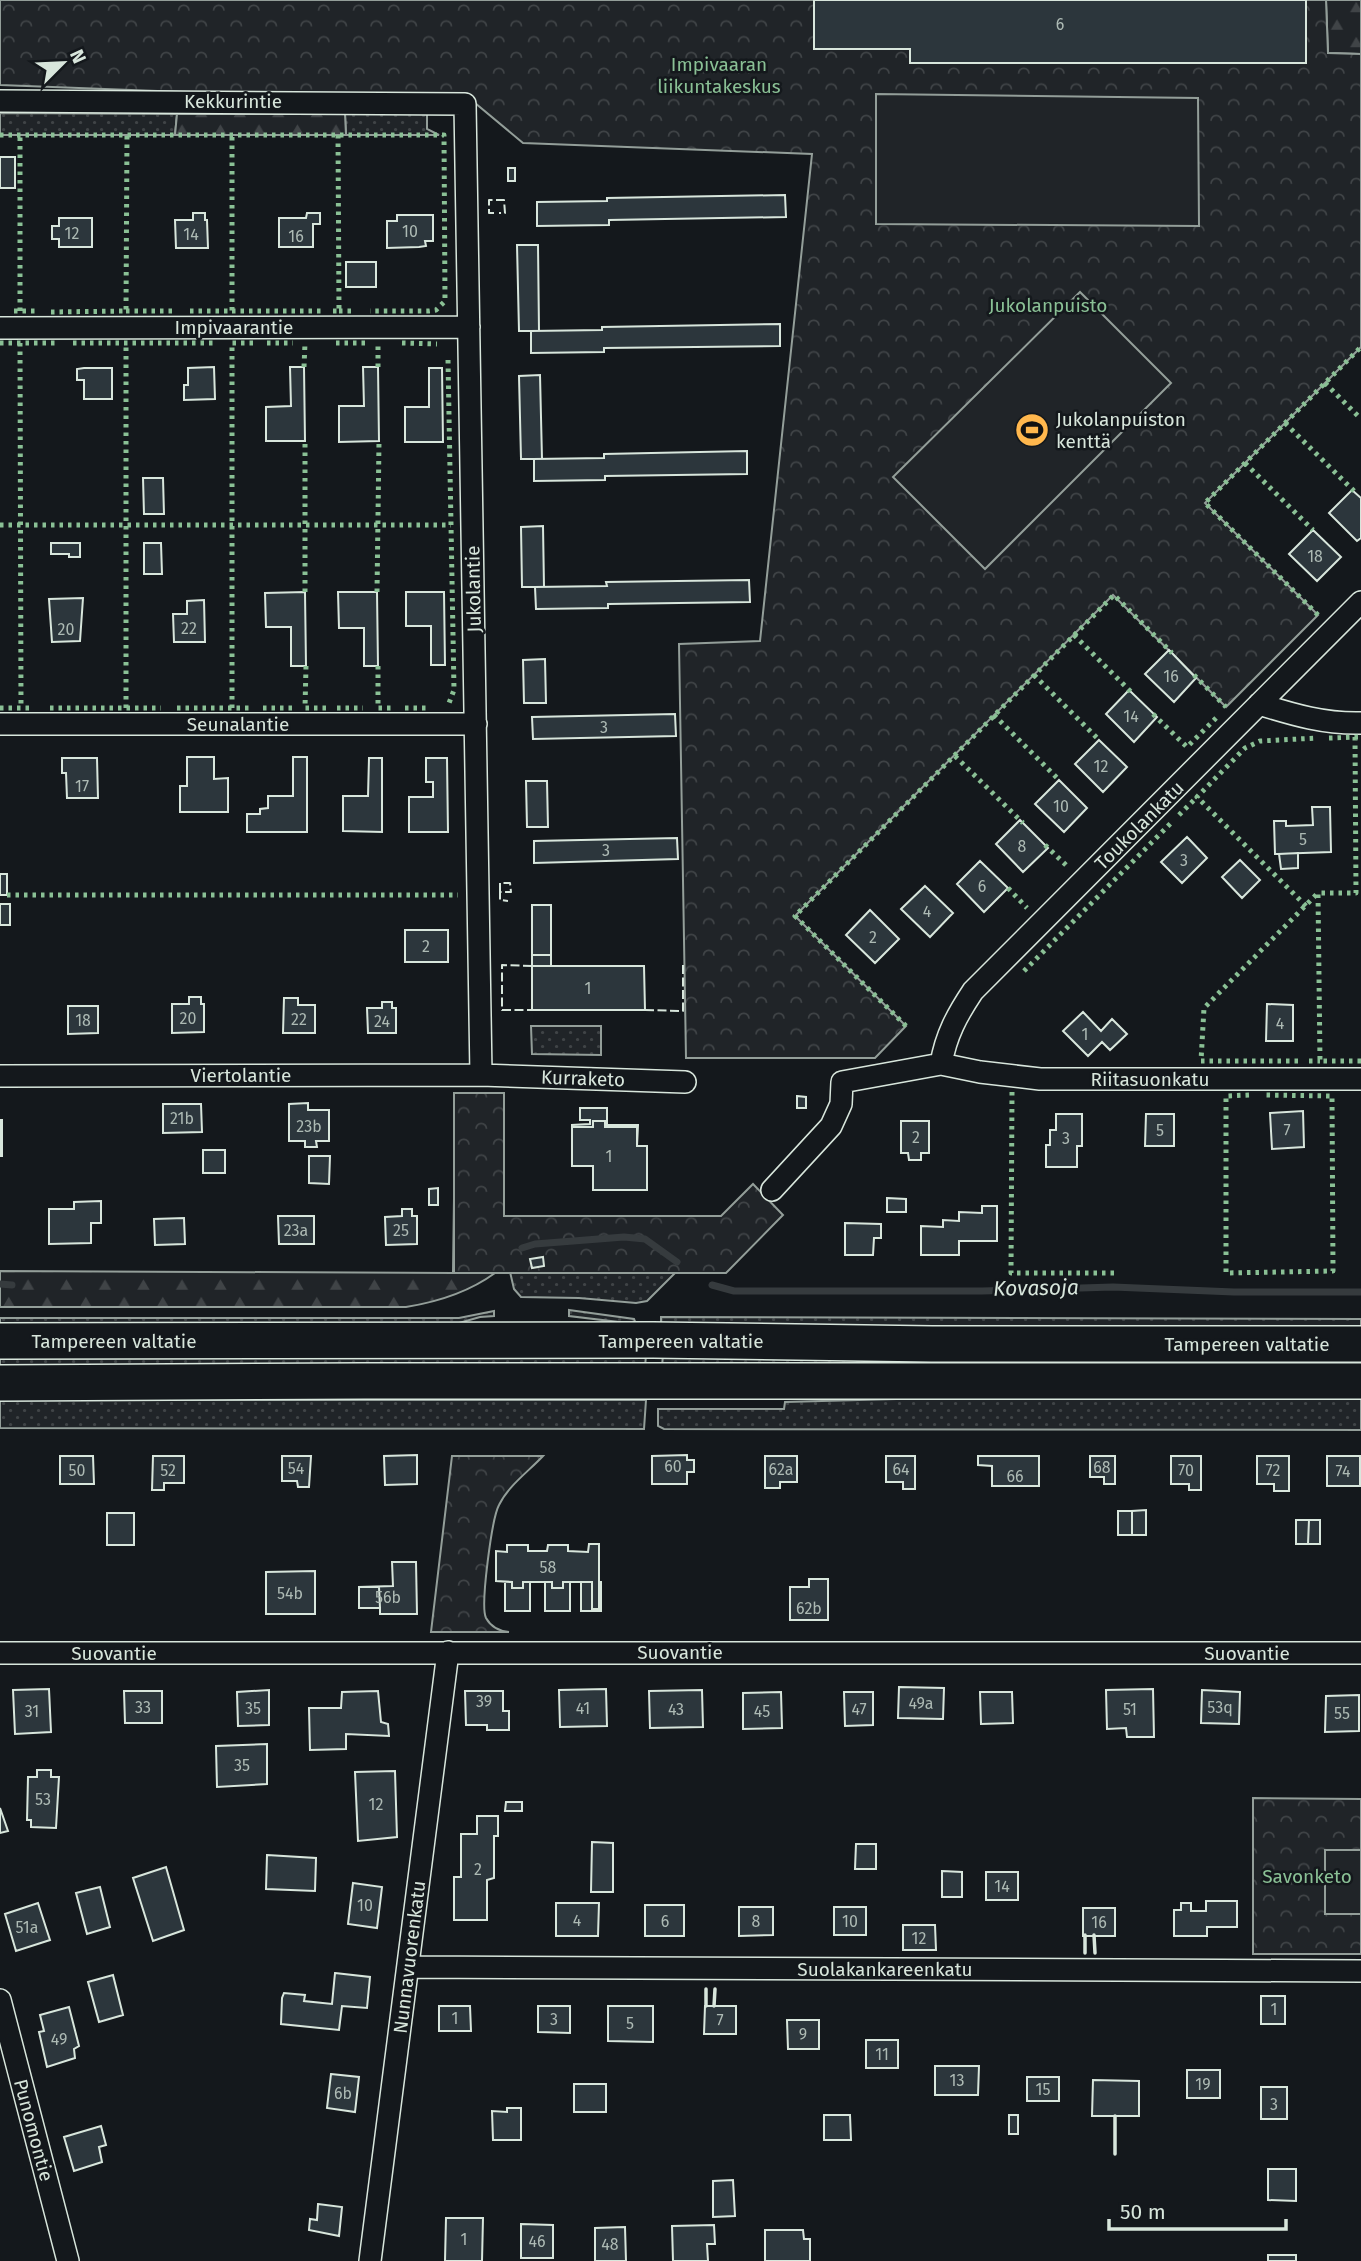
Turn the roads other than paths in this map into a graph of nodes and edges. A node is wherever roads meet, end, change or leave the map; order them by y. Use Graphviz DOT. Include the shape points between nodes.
graph roads {
  1 [pos="0,101"];
  2 [pos="465,104"];
  3 [pos="469,327"];
  4 [pos="0,328"];
  5 [pos="1361,602"];
  6 [pos="1259,704"];
  7 [pos="1361,723"];
  8 [pos="0,724"];
  9 [pos="476,724"];
  10 [pos="941,1064"];
  11 [pos="481,1075"];
  12 [pos="0,1076"];
  13 [pos="1361,1079"];
  14 [pos="685,1082"];
  15 [pos="772,1189"];
  16 [pos="0,1341"];
  17 [pos="1361,1343"];
  18 [pos="1361,1381"];
  19 [pos="0,1383"];
  20 [pos="449,1652"];
  21 [pos="0,1653"];
  22 [pos="1361,1653"];
  23 [pos="408,1967"];
  24 [pos="1361,1971"];
  25 [pos="0,2000"];
  26 [pos="68,2261"];
  27 [pos="370,2261"];
  1 -- 2 [label="street, Kekkurintie"];
  2 -- 3 [label="street, Jukolantie"];
  3 -- 4 [label="street, Impivaarantie"];
  3 -- 9 [label="street, Jukolantie"];
  5 -- 6 [label="street, Toukolankatu"];
  6 -- 7 [label="street" via="1303,718"];
  6 -- 10 [label="street, Toukolankatu" via="973,991 945,1040"];
  8 -- 9 [label="street, Seunalantie"];
  9 -- 11 [label="street, Jukolantie"];
  10 -- 13 [label="street, Riitasuonkatu" via="1040,1079"];
  10 -- 15 [label="street, Riitasuonkatu" via="842,1082 841,1104 831,1126"];
  11 -- 12 [label="street, Viertolantie"];
  11 -- 14 [label="street, Kurraketo"];
  16 -- 17 [label="highway, Tampereen valtatie"];
  18 -- 19 [label="highway, Tampereen valtatie"];
  20 -- 21 [label="street, Suovantie"];
  20 -- 22 [label="street, Suovantie"];
  20 -- 23 [label="street, Nunnavuorenkatu"];
  23 -- 24 [label="street, Suolakankareenkatu"];
  23 -- 27 [label="street, Nunnavuorenkatu"];
  25 -- 26 [label="street, Punomontie"];
}
